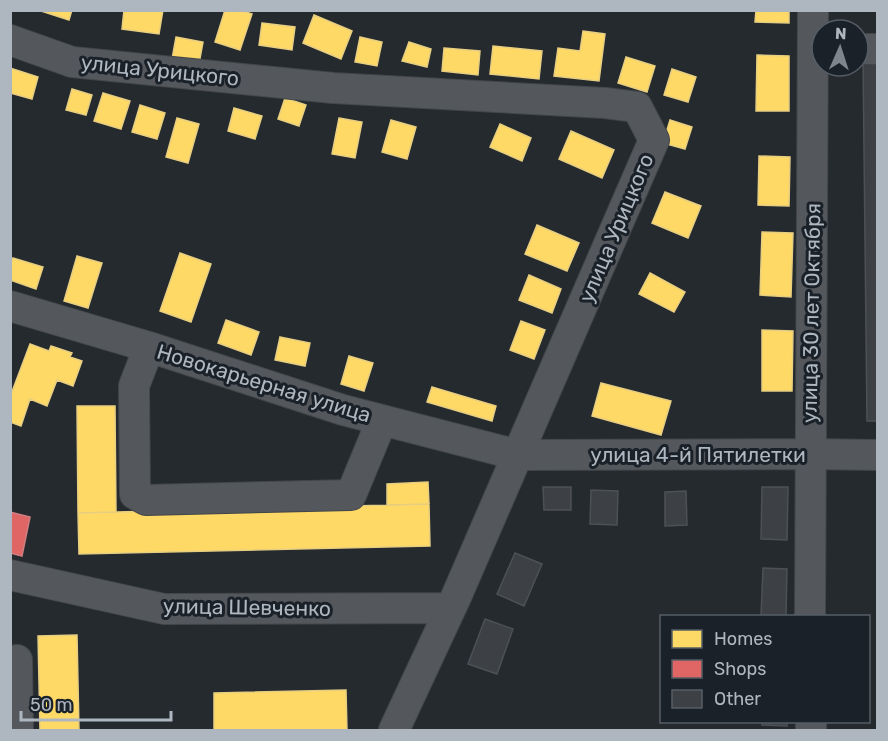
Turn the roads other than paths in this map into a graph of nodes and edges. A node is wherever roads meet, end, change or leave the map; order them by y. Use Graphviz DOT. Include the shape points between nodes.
graph roads {
  1 [pos="10,40"];
  2 [pos="817,78"];
  3 [pos="10,306"];
  4 [pos="149,347"];
  5 [pos="382,420"];
  6 [pos="810,454"];
  7 [pos="518,455"];
  8 [pos="878,455"];
  9 [pos="10,575"];
  10 [pos="450,608"];
  11 [pos="810,615"];
  12 [pos="16,660"];
  13 [pos="18,730"];
  14 [pos="394,730"];
  1 -- 7 [label="street, улица Урицкого" via="72,62 333,88 637,107 654,141"];
  2 -- 6 [label="street, улица 30 лет Октября"];
  3 -- 4 [label="street, Новокарьерная улица"];
  4 -- 5 [label="street, Новокарьерная улица"];
  4 -- 5 [label="street" via="134,386 135,494 146,500 351,495"];
  5 -- 7 [label="street, Новокарьерная улица"];
  6 -- 7 [label="street, улица 4-й Пятилетки"];
  6 -- 8 [label="street, улица 4-й Пятилетки"];
  6 -- 11 [label="street, улица 30 лет Октября"];
  7 -- 10 [label="street, улица Урицкого"];
  9 -- 10 [label="street, улица Шевченко" via="164,609"];
  10 -- 14 [label="street, улица Урицкого"];
  12 -- 13 [label="street"];
}
